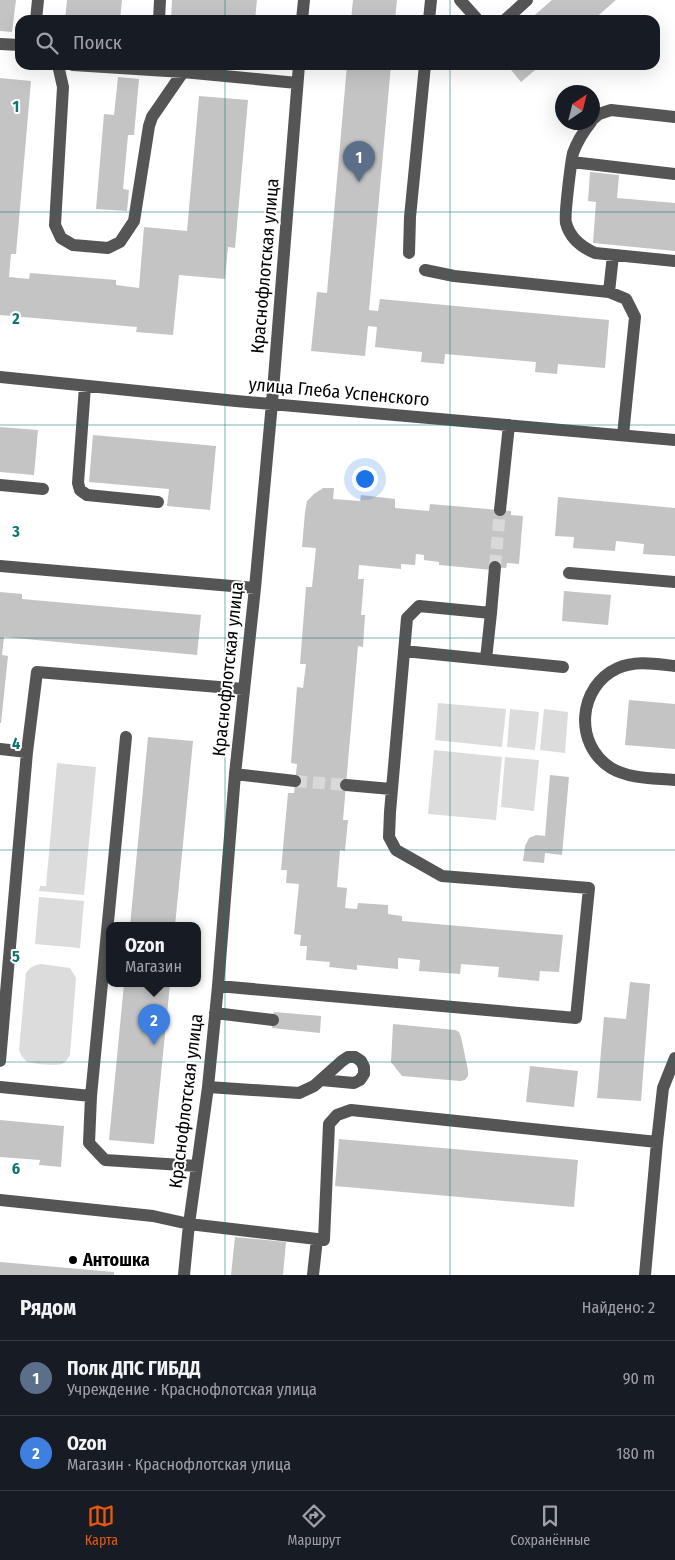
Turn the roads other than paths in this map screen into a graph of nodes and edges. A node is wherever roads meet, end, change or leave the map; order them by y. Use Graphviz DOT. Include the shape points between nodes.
graph roads {
  1 [pos="38,0"];
  2 [pos="160,0"];
  3 [pos="304,0"];
  4 [pos="431,0"];
  5 [pos="460,0"];
  6 [pos="527,0"];
  7 [pos="36,15"];
  8 [pos="158,15"];
  9 [pos="302,15"];
  10 [pos="430,15"];
  11 [pos="474,15"];
  12 [pos="510,15"];
  13 [pos="0,44"];
  14 [pos="15,45"];
  15 [pos="59,70"];
  16 [pos="170,70"];
  17 [pos="299,70"];
  18 [pos="425,70"];
  19 [pos="184,72"];
  20 [pos="298,83"];
  21 [pos="600,114"];
  22 [pos="675,117"];
  23 [pos="586,130"];
  24 [pos="572,162"];
  25 [pos="675,174"];
  26 [pos="409,253"];
  27 [pos="612,255"];
  28 [pos="675,260"];
  29 [pos="425,270"];
  30 [pos="609,292"];
  31 [pos="0,377"];
  32 [pos="85,386"];
  33 [pos="272,403"];
  34 [pos="509,425"];
  35 [pos="623,435"];
  36 [pos="675,440"];
  37 [pos="0,485"];
  38 [pos="43,489"];
  39 [pos="158,502"];
  40 [pos="500,510"];
  41 [pos="0,566"];
  42 [pos="495,567"];
  43 [pos="569,573"];
  44 [pos="675,582"];
  45 [pos="255,588"];
  46 [pos="492,613"];
  47 [pos="404,650"];
  48 [pos="486,659"];
  49 [pos="675,666"];
  50 [pos="563,667"];
  51 [pos="243,689"];
  52 [pos="126,737"];
  53 [pos="0,749"];
  54 [pos="27,752"];
  55 [pos="235,774"];
  56 [pos="675,780"];
  57 [pos="295,781"];
  58 [pos="346,785"];
  59 [pos="391,789"];
  60 [pos="108,922"];
  61 [pos="106,942"];
  62 [pos="218,986"];
  63 [pos="215,1013"];
  64 [pos="273,1020"];
  65 [pos="675,1058"];
  66 [pos="0,1061"];
  67 [pos="321,1080"];
  68 [pos="0,1087"];
  69 [pos="208,1087"];
  70 [pos="91,1096"];
  71 [pos="657,1142"];
  72 [pos="197,1166"];
  73 [pos="0,1200"];
  74 [pos="189,1224"];
  75 [pos="317,1239"];
  76 [pos="184,1275"];
  77 [pos="313,1275"];
  78 [pos="645,1275"];
  1 -- 7 [label="street"];
  2 -- 8 [label="street"];
  3 -- 9 [label="street"];
  4 -- 10 [label="street"];
  5 -- 11 [label="street"];
  6 -- 12 [label="street"];
  13 -- 14 [label="street"];
  15 -- 19 [label="street" via="63,87 55,225 61,238 73,245 108,248 120,242 134,221 152,117"];
  16 -- 19 [label="street"];
  17 -- 20 [label="street, Краснофлотская улица"];
  18 -- 26 [label="street"];
  19 -- 20 [label="street"];
  20 -- 33 [label="street, Краснофлотская улица"];
  21 -- 22 [label="street" via="610,110"];
  23 -- 24 [label="street" via="579,138"];
  24 -- 25 [label="street"];
  24 -- 27 [label="street" via="565,221 572,237 587,250"];
  27 -- 28 [label="street"];
  27 -- 30 [label="street"];
  29 -- 30 [label="street" via="454,276"];
  30 -- 35 [label="street" via="626,299 635,317"];
  31 -- 32 [label="street, улица Глеба Успенского"];
  32 -- 33 [label="street, улица Глеба Успенского"];
  32 -- 39 [label="street" via="80,490 87,495"];
  33 -- 34 [label="street, улица Глеба Успенского"];
  33 -- 45 [label="street, Краснофлотская улица"];
  34 -- 35 [label="street, улица Глеба Успенского"];
  34 -- 40 [label="street"];
  35 -- 36 [label="street, улица Глеба Успенского"];
  37 -- 38 [label="street"];
  41 -- 45 [label="street"];
  42 -- 46 [label="street"];
  43 -- 44 [label="street"];
  45 -- 51 [label="street, Краснофлотская улица"];
  46 -- 47 [label="street" via="419,606 407,618"];
  46 -- 48 [label="street"];
  47 -- 48 [label="street"];
  47 -- 59 [label="street"];
  48 -- 50 [label="street"];
  49 -- 56 [label="street" via="632,664 607,674 590,695 584,722 592,748 611,768 624,774"];
  51 -- 54 [label="street" via="38,672"];
  51 -- 55 [label="street, Краснофлотская улица"];
  52 -- 60 [label="street"];
  53 -- 54 [label="street"];
  54 -- 66 [label="street"];
  55 -- 57 [label="street"];
  55 -- 62 [label="street, Краснофлотская улица"];
  58 -- 59 [label="street"];
  59 -- 62 [label="street" via="388,837 396,850 442,876 589,888 576,1018"];
  61 -- 70 [label="street"];
  62 -- 63 [label="street, Краснофлотская улица"];
  63 -- 64 [label="street"];
  63 -- 69 [label="street, Краснофлотская улица"];
  65 -- 71 [label="street" via="663,1088"];
  67 -- 69 [label="street" via="299,1094"];
  68 -- 70 [label="street"];
  69 -- 72 [label="street, Краснофлотская улица"];
  70 -- 72 [label="street" via="89,1143 105,1160"];
  71 -- 75 [label="street" via="351,1110 337,1115 329,1124 324,1240"];
  71 -- 78 [label="street"];
  72 -- 74 [label="street, Краснофлотская улица"];
  73 -- 74 [label="street" via="153,1216"];
  74 -- 75 [label="street"];
  74 -- 76 [label="street, Краснофлотская улица"];
  75 -- 77 [label="street"];
}
